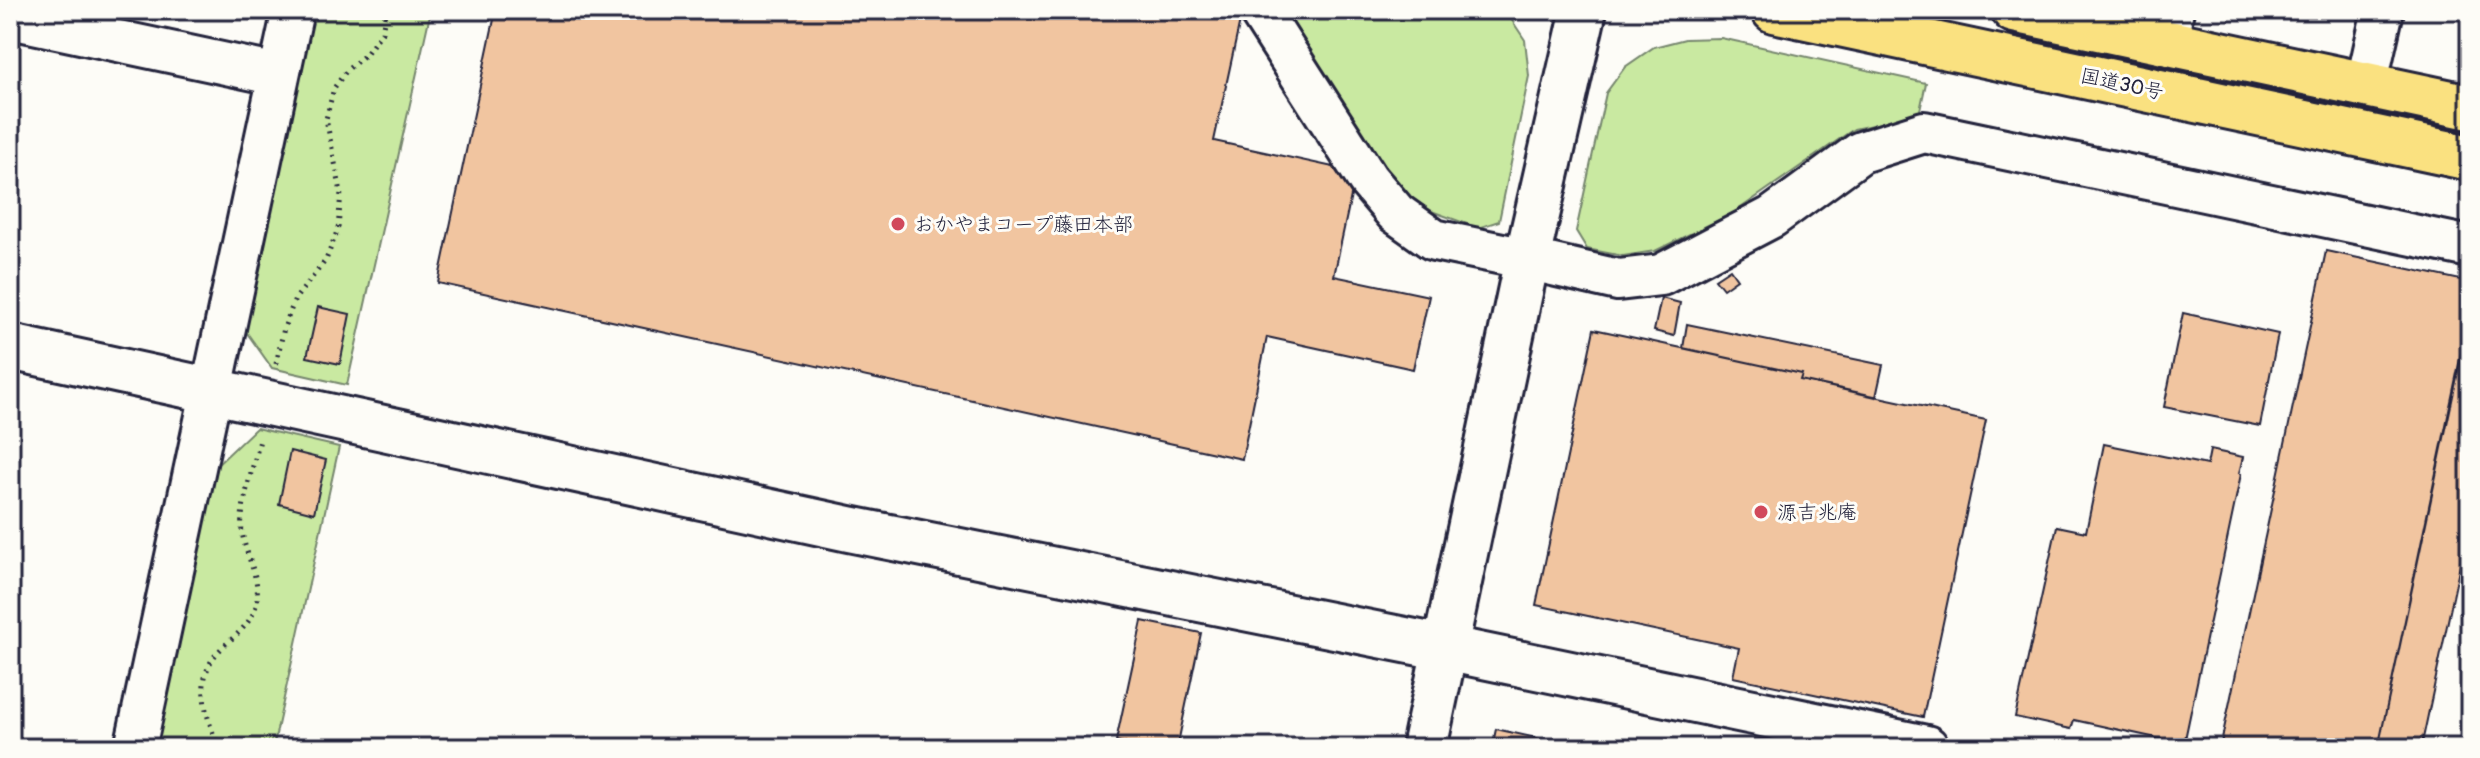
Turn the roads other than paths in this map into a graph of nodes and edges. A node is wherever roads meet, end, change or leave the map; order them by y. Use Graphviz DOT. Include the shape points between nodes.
graph roads {
  1 [pos="293,10"];
  2 [pos="1259,10"];
  3 [pos="1584,10"];
  4 [pos="1774,10"];
  5 [pos="2014,10"];
  6 [pos="2383,10"];
  7 [pos="10,18"];
  8 [pos="2170,27"];
  9 [pos="278,75"];
  10 [pos="2366,86"];
  11 [pos="2470,107"];
  12 [pos="2470,158"];
  13 [pos="2470,247"];
  14 [pos="1527,259"];
  15 [pos="10,347"];
  16 [pos="211,390"];
  17 [pos="1445,648"];
  18 [pos="135,748"];
  19 [pos="1424,748"];
  20 [pos="1926,748"];
  1 -- 9 [label="street"];
  2 -- 14 [label="street" via="1368,180 1396,213 1434,240"];
  3 -- 14 [label="street"];
  4 -- 12 [label="highway, 国道30号"];
  5 -- 8 [label="highway"];
  6 -- 10 [label="street"];
  7 -- 9 [label="street"];
  8 -- 10 [label="highway"];
  9 -- 16 [label="street"];
  10 -- 11 [label="highway"];
  13 -- 14 [label="street" via="1924,132 1861,152 1772,217 1661,275 1618,280"];
  14 -- 17 [label="street"];
  15 -- 16 [label="street"];
  16 -- 17 [label="street" via="849,529"];
  16 -- 18 [label="street"];
  17 -- 19 [label="street"];
  17 -- 20 [label="street"];
}
